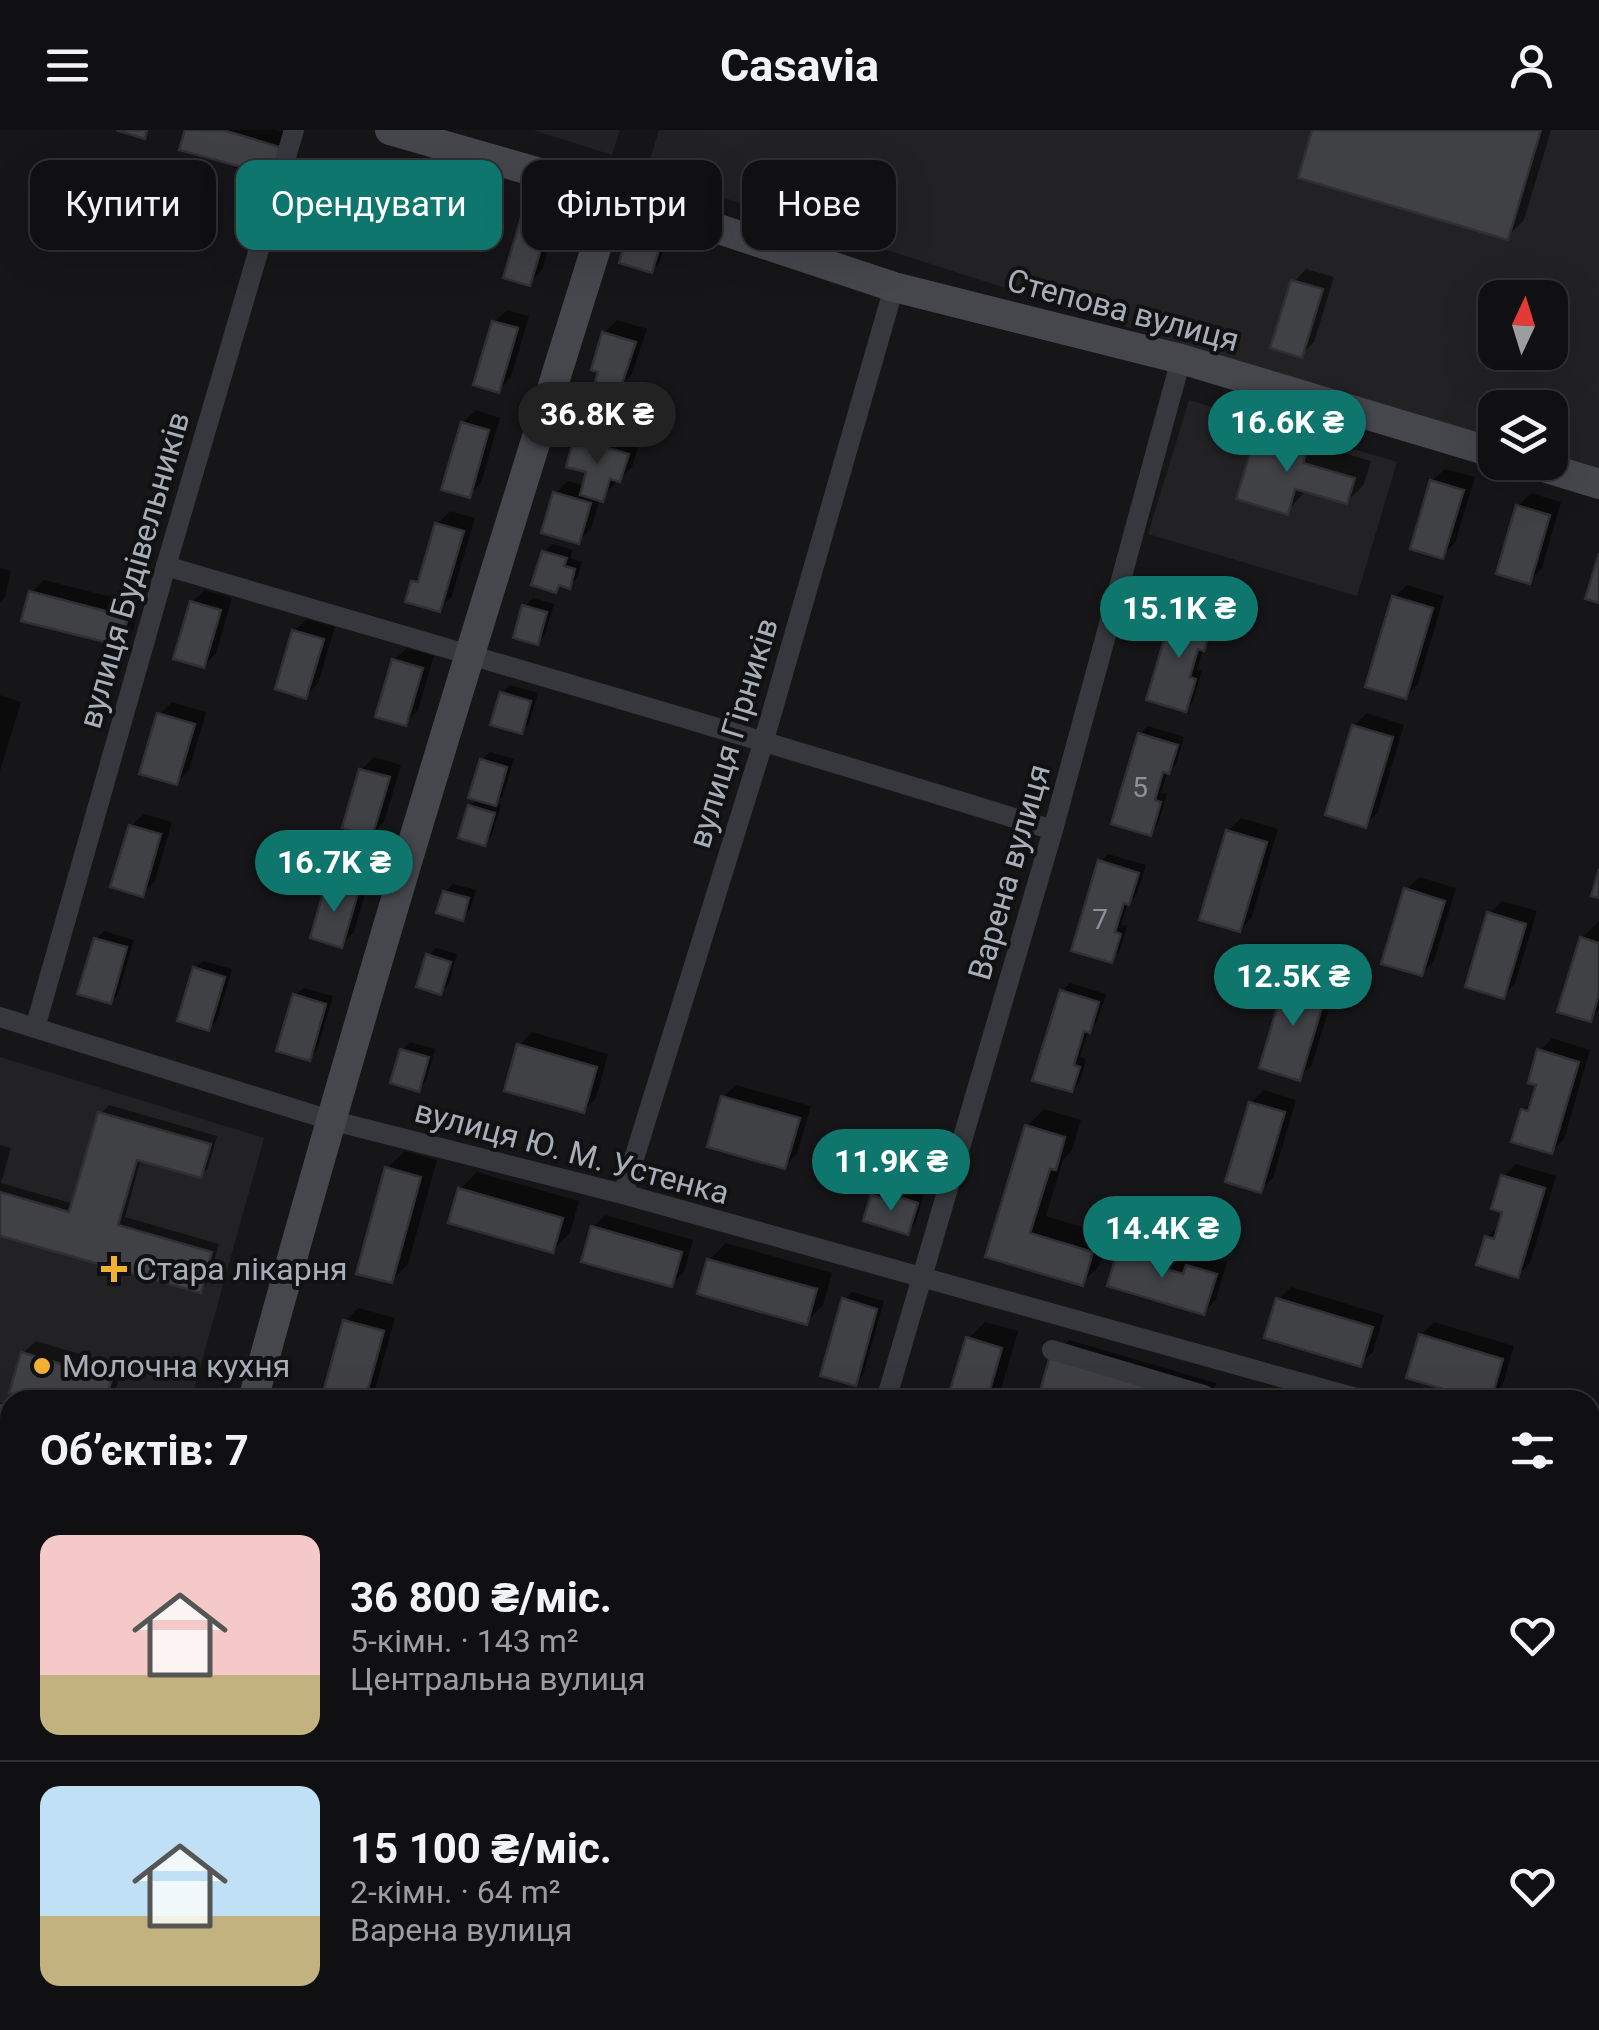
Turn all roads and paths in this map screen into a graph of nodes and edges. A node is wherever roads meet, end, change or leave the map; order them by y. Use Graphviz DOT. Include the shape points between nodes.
graph roads {
  1 [pos="294,130"];
  2 [pos="390,130"];
  3 [pos="522,168"];
  4 [pos="722,230"];
  5 [pos="595,250"];
  6 [pos="894,287"];
  7 [pos="1181,358"];
  8 [pos="1478,448"];
  9 [pos="1568,475"];
  10 [pos="1599,484"];
  11 [pos="166,566"];
  12 [pos="467,656"];
  13 [pos="764,740"];
  14 [pos="1053,830"];
  15 [pos="0,1017"];
  16 [pos="35,1028"];
  17 [pos="330,1120"];
  18 [pos="623,1194"];
  19 [pos="922,1277"];
  20 [pos="1052,1350"];
  21 [pos="256,1390"];
  22 [pos="889,1390"];
  23 [pos="1190,1390"];
  24 [pos="1327,1390"];
  1 -- 11 [label="street, вулиця Будівельників"];
  2 -- 3 [label="main road, Степова вулиця"];
  4 -- 6 [label="main road, Степова вулиця"];
  5 -- 12 [label="main road"];
  6 -- 7 [label="main road, Степова вулиця"];
  6 -- 13 [label="street, вулиця Гірників"];
  7 -- 8 [label="main road, Степова вулиця"];
  7 -- 14 [label="street, Варена вулиця"];
  9 -- 10 [label="main road"];
  11 -- 12 [label="street"];
  11 -- 16 [label="street, вулиця Будівельників"];
  12 -- 13 [label="street"];
  12 -- 17 [label="main road"];
  13 -- 14 [label="street"];
  13 -- 18 [label="street, вулиця Гірників"];
  14 -- 19 [label="street, Варена вулиця"];
  15 -- 16 [label="street, вулиця Ю. М. Устенка"];
  16 -- 17 [label="street, вулиця Ю. М. Устенка"];
  17 -- 18 [label="street, вулиця Ю. М. Устенка"];
  17 -- 21 [label="main road"];
  18 -- 19 [label="street, вулиця Ю. М. Устенка"];
  19 -- 22 [label="street, Варена вулиця"];
  19 -- 24 [label="street, вулиця Ю. М. Устенка"];
  20 -- 23 [label="street"];
}
